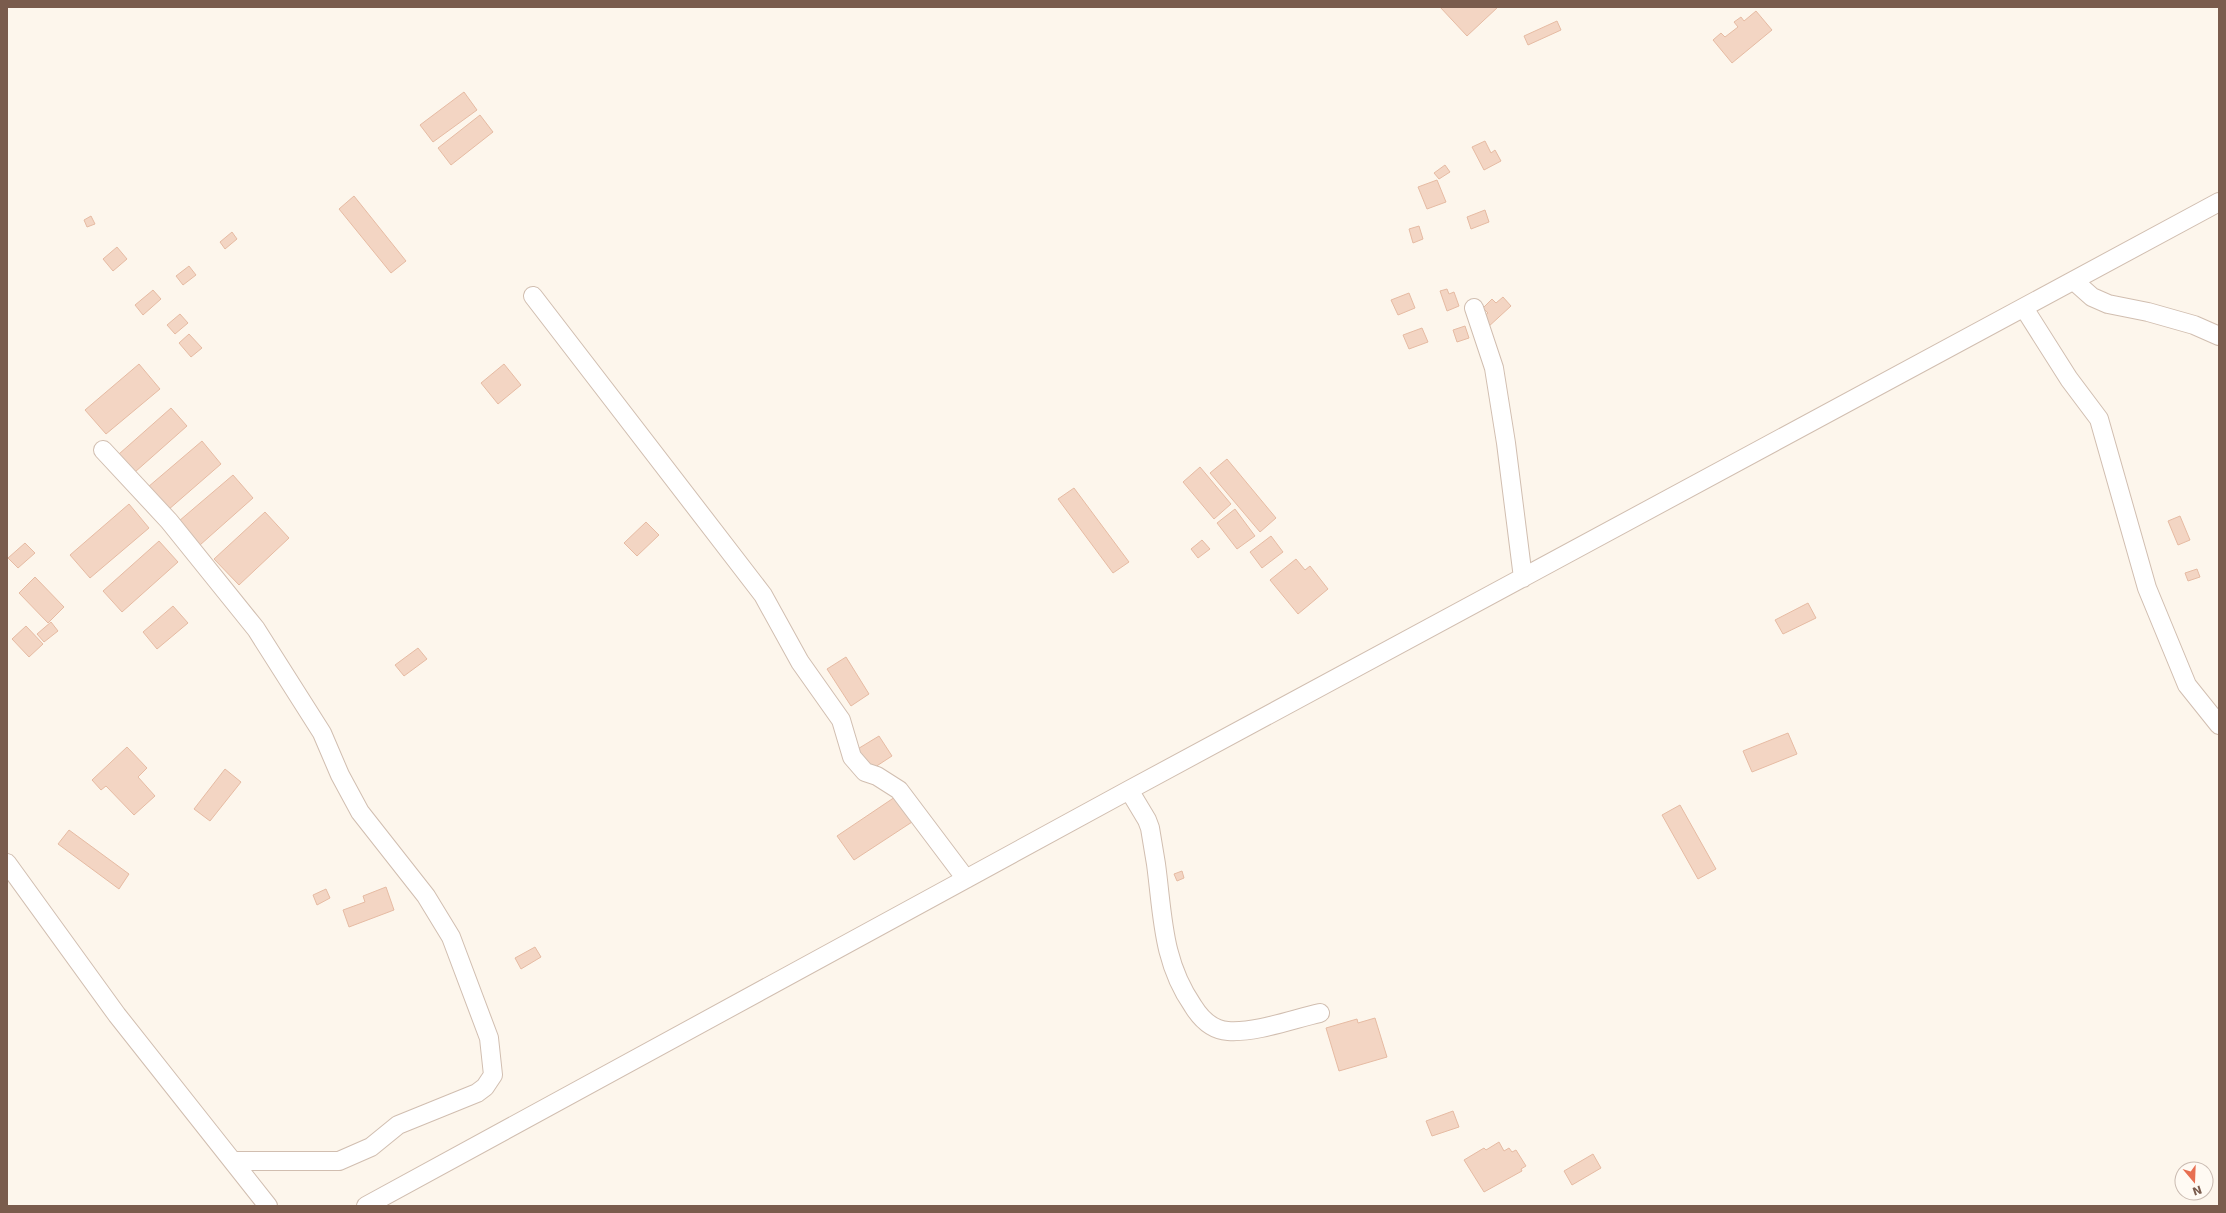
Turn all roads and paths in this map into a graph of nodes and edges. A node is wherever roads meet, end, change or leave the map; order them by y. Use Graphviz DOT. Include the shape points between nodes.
graph roads {
  1 [pos="2219,202"];
  2 [pos="2074,281"];
  3 [pos="533,296"];
  4 [pos="1474,308"];
  5 [pos="2024,308"];
  6 [pos="2219,336"];
  7 [pos="103,450"];
  8 [pos="1523,578"];
  9 [pos="2219,725"];
  10 [pos="1129,790"];
  11 [pos="7,863"];
  12 [pos="966,879"];
  13 [pos="1320,1013"];
  14 [pos="233,1161"];
  15 [pos="268,1206"];
  16 [pos="366,1206"];
  1 -- 2 [label="street"];
  2 -- 5 [label="street"];
  2 -- 6 [label="street" via="2092,297 2108,304 2194,325"];
  3 -- 12 [label="street" via="763,595 800,662 841,720 852,757 865,772 877,776 899,790"];
  4 -- 8 [label="street" via="1496,376"];
  5 -- 8 [label="street"];
  5 -- 9 [label="street" via="2069,379 2099,419 2147,588 2187,685"];
  7 -- 14 [label="street" via="169,522 247,617 301,697 322,733 360,812 426,896 451,937 489,1038 493,1075 486,1087 398,1125 358,1154 339,1161"];
  8 -- 10 [label="street"];
  10 -- 12 [label="street"];
  10 -- 13 [label="street" via="1150,828 1165,942 1171,963 1183,992 1198,1014 1209,1024 1228,1031 1247,1030"];
  11 -- 14 [label="street" via="117,1015"];
  12 -- 16 [label="street"];
  14 -- 15 [label="street"];
}
